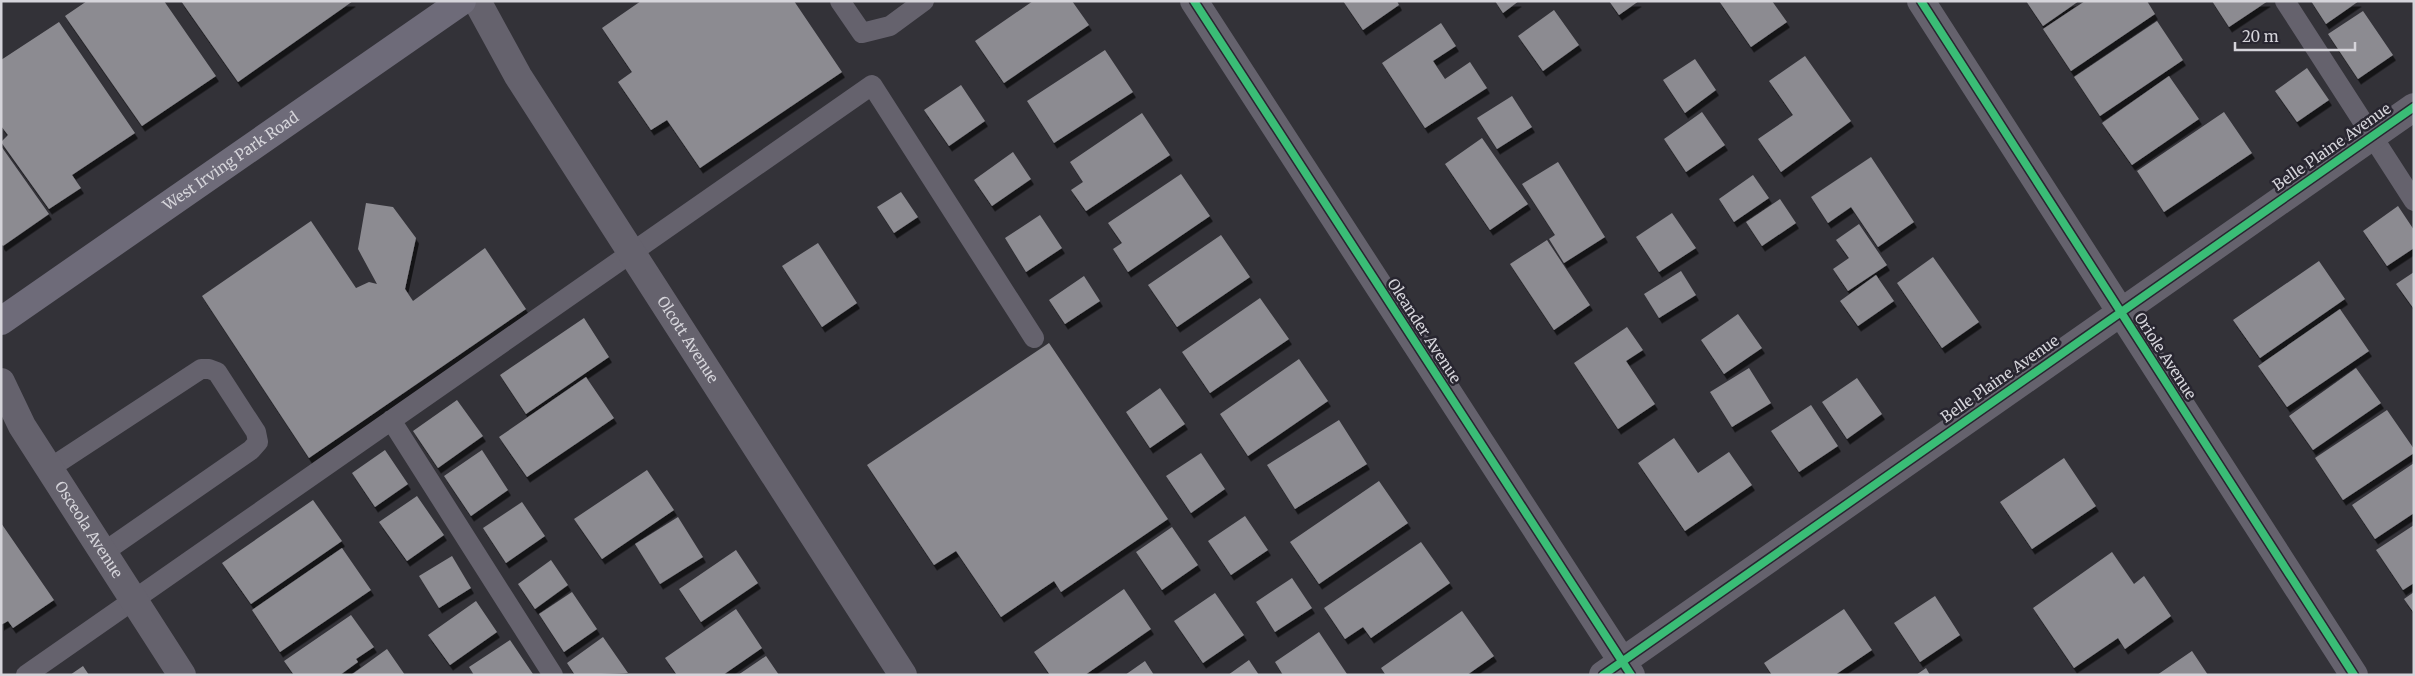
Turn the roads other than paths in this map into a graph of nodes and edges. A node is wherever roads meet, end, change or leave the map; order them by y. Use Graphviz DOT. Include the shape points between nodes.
graph roads {
  1 [pos="462,1"];
  2 [pos="477,1"];
  3 [pos="840,1"];
  4 [pos="924,1"];
  5 [pos="1194,1"];
  6 [pos="1921,1"];
  7 [pos="2285,1"];
  8 [pos="2414,106"];
  9 [pos="2372,136"];
  10 [pos="2414,201"];
  11 [pos="632,253"];
  12 [pos="2121,312"];
  13 [pos="1,321"];
  14 [pos="1034,338"];
  15 [pos="1,382"];
  16 [pos="391,420"];
  17 [pos="50,468"];
  18 [pos="104,552"];
  19 [pos="134,599"];
  20 [pos="1619,670"];
  21 [pos="26,675"];
  22 [pos="182,675"];
  23 [pos="553,675"];
  24 [pos="903,675"];
  25 [pos="2354,675"];
  1 -- 13 [label="main road, West Irving Park Road"];
  2 -- 11 [label="street, Olcott Avenue" via="518,76"];
  3 -- 4 [label="lane" via="862,33 890,26"];
  5 -- 20 [label="street, Oleander Avenue"];
  6 -- 12 [label="street, Oriole Avenue"];
  7 -- 9 [label="lane"];
  8 -- 9 [label="street, Belle Plaine Avenue"];
  9 -- 10 [label="lane"];
  9 -- 12 [label="street, Belle Plaine Avenue"];
  11 -- 14 [label="lane" via="872,85"];
  11 -- 16 [label="lane"];
  11 -- 24 [label="street, Olcott Avenue"];
  12 -- 20 [label="street, Belle Plaine Avenue"];
  12 -- 25 [label="street, Oriole Avenue"];
  15 -- 17 [label="street, Osceola Avenue" via="22,426"];
  16 -- 19 [label="lane"];
  16 -- 23 [label="lane"];
  17 -- 18 [label="street, Osceola Avenue"];
  17 -- 18 [label="lane" via="201,369 218,372 256,432 258,442"];
  18 -- 19 [label="street, Osceola Avenue"];
  19 -- 21 [label="lane"];
  19 -- 22 [label="street, Osceola Avenue"];
}
